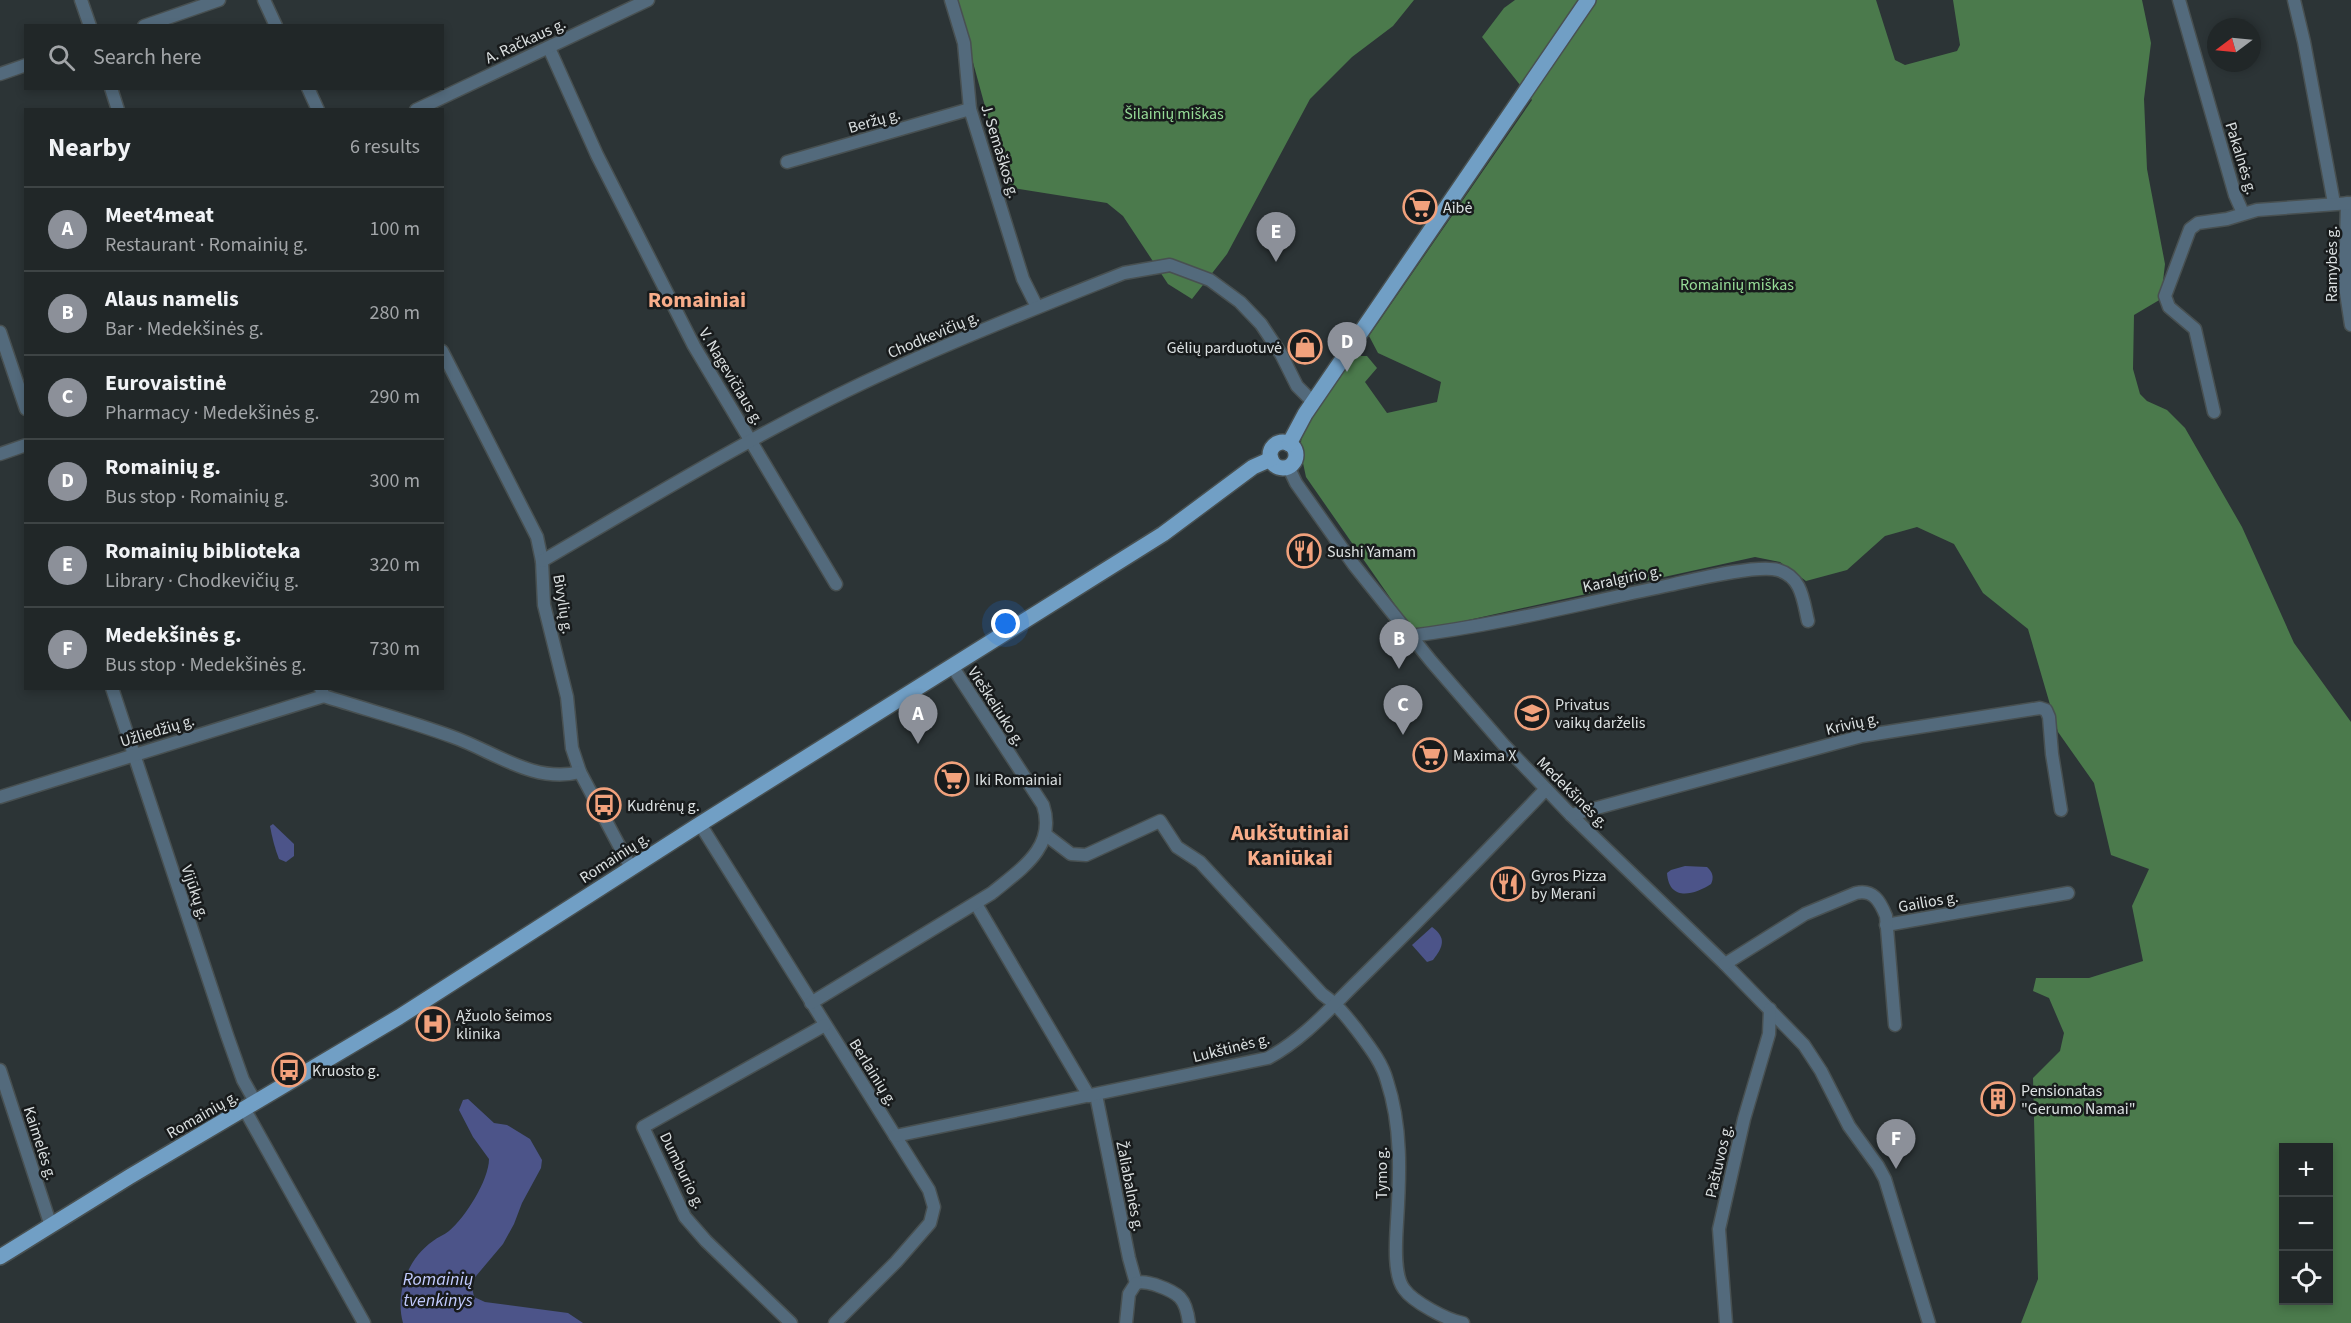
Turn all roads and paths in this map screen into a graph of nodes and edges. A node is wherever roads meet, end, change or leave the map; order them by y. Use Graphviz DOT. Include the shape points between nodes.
graph roads {
  1 [pos="81,0"];
  2 [pos="219,0"];
  3 [pos="264,0"];
  4 [pos="648,0"];
  5 [pos="951,0"];
  6 [pos="1588,0"];
  7 [pos="2179,0"];
  8 [pos="2294,0"];
  9 [pos="89,24"];
  10 [pos="150,24"];
  11 [pos="275,24"];
  12 [pos="549,48"];
  13 [pos="24,66"];
  14 [pos="0,74"];
  15 [pos="112,90"];
  16 [pos="309,90"];
  17 [pos="117,108"];
  18 [pos="317,108"];
  19 [pos="420,108"];
  20 [pos="970,109"];
  21 [pos="787,162"];
  22 [pos="2334,203"];
  23 [pos="2349,203"];
  24 [pos="2242,213"];
  25 [pos="1037,307"];
  26 [pos="2351,324"];
  27 [pos="0,332"];
  28 [pos="444,355"];
  29 [pos="1313,402"];
  30 [pos="24,403"];
  31 [pos="2214,412"];
  32 [pos="751,440"];
  33 [pos="1289,444"];
  34 [pos="24,446"];
  35 [pos="0,454"];
  36 [pos="1270,459"];
  37 [pos="1288,466"];
  38 [pos="542,561"];
  39 [pos="836,584"];
  40 [pos="1808,621"];
  41 [pos="1410,636"];
  42 [pos="952,666"];
  43 [pos="113,690"];
  44 [pos="322,692"];
  45 [pos="132,754"];
  46 [pos="579,772"];
  47 [pos="1546,789"];
  48 [pos="0,797"];
  49 [pos="2061,810"];
  50 [pos="1571,815"];
  51 [pos="700,824"];
  52 [pos="1046,835"];
  53 [pos="632,868"];
  54 [pos="2068,893"];
  55 [pos="976,904"];
  56 [pos="1886,925"];
  57 [pos="1725,964"];
  58 [pos="811,1004"];
  59 [pos="1337,1004"];
  60 [pos="1770,1009"];
  61 [pos="825,1025"];
  62 [pos="1894,1025"];
  63 [pos="0,1070"];
  64 [pos="1093,1096"];
  65 [pos="250,1106"];
  66 [pos="895,1136"];
  67 [pos="51,1226"];
  68 [pos="0,1257"];
  69 [pos="1136,1283"];
  70 [pos="364,1323"];
  71 [pos="791,1323"];
  72 [pos="835,1323"];
  73 [pos="1126,1323"];
  74 [pos="1189,1323"];
  75 [pos="1462,1323"];
  76 [pos="1726,1323"];
  77 [pos="1929,1323"];
  1 -- 9 [label="street"];
  2 -- 10 [label="street"];
  3 -- 11 [label="street"];
  4 -- 12 [label="street, A. Račkaus g."];
  5 -- 20 [label="street, J. Semaškos g." via="964,43"];
  6 -- 29 [label="main road"];
  7 -- 24 [label="street, Pakalnės g."];
  8 -- 22 [label="street"];
  12 -- 19 [label="street, A. Račkaus g."];
  12 -- 32 [label="street, V. Nagevičiaus g." via="597,155 694,346"];
  13 -- 14 [label="street"];
  15 -- 17 [label="street"];
  16 -- 18 [label="street"];
  20 -- 21 [label="street, Beržų g."];
  20 -- 25 [label="street, J. Semaškos g." via="1023,279"];
  22 -- 23 [label="street"];
  22 -- 24 [label="street"];
  23 -- 26 [label="street, Ramybės g." via="2345,286"];
  24 -- 31 [label="street, Pakalnės g." via="2190,228 2165,296 2169,307 2195,329"];
  25 -- 29 [label="street, Chodkevičių g." via="1124,273 1170,265 1209,280 1246,308 1281,354 1297,386"];
  25 -- 32 [label="street, Chodkevičių g." via="891,369"];
  27 -- 30 [label="street"];
  28 -- 38 [label="street, Bivylių g." via="532,526"];
  29 -- 33 [label="main road"];
  32 -- 38 [label="street, Chodkevičių g."];
  32 -- 39 [label="street, V. Nagevičiaus g."];
  33 -- 36 [label="main road" via="1273,446"];
  33 -- 37 [label="main road" via="1295,455"];
  34 -- 35 [label="street"];
  36 -- 37 [label="main road" via="1280,467"];
  36 -- 42 [label="main road, Romainių g." via="1253,467 1163,534"];
  37 -- 41 [label="street, Medekšinės g." via="1353,565"];
  38 -- 46 [label="street, Bivylių g." via="544,604 562,671"];
  40 -- 41 [label="street, Karalgirio g." via="1798,583 1792,576 1768,569 1717,575 1478,626"];
  41 -- 47 [label="street, Medekšinės g."];
  42 -- 51 [label="main road, Romainių g."];
  42 -- 52 [label="street, Vieškeliuko g." via="1043,805"];
  43 -- 45 [label="street, Vijūkų g."];
  44 -- 45 [label="street, Užliedžių g."];
  44 -- 46 [label="street" via="451,736 520,768 567,775"];
  45 -- 48 [label="street, Užliedžių g."];
  45 -- 65 [label="street, Vijūkų g."];
  46 -- 53 [label="street, Bivylių g."];
  47 -- 50 [label="street, Medekšinės g."];
  47 -- 59 [label="street, Lukštinės g."];
  49 -- 50 [label="street, Krivių g." via="2049,717 2040,708 1862,736"];
  50 -- 57 [label="street, Medekšinės g."];
  51 -- 53 [label="main road, Romainių g."];
  51 -- 58 [label="street, Berlainių g."];
  52 -- 55 [label="street" via="1015,874"];
  52 -- 59 [label="street, Tymo g." via="1071,854 1086,855 1160,821 1177,847 1200,862 1322,994"];
  53 -- 65 [label="main road, Romainių g." via="399,1017"];
  54 -- 56 [label="street, Gailios g."];
  55 -- 58 [label="street"];
  55 -- 64 [label="street"];
  56 -- 57 [label="street, Gailios g." via="1878,900 1864,891 1805,914"];
  56 -- 62 [label="street"];
  57 -- 60 [label="street, Medekšinės g."];
  58 -- 61 [label="street, Berlainių g."];
  59 -- 64 [label="street, Lukštinės g." via="1268,1058"];
  59 -- 75 [label="street, Tymo g." via="1371,1048 1387,1079 1398,1127 1396,1239 1397,1270 1403,1289 1434,1313"];
  60 -- 76 [label="street, Paštuvos g." via="1769,1034 1744,1119 1719,1229"];
  60 -- 77 [label="street, Medekšinės g." via="1804,1045 1849,1126 1878,1166 1894,1205"];
  61 -- 66 [label="street, Berlainių g."];
  61 -- 71 [label="street, Dumburio g." via="643,1127 686,1217"];
  63 -- 67 [label="street, Kaimelės g."];
  64 -- 66 [label="street, Lukštinės g."];
  64 -- 69 [label="street, Žaliabalnės g."];
  65 -- 67 [label="main road, Romainių g."];
  65 -- 70 [label="street"];
  66 -- 72 [label="street, Berlainių g." via="929,1190 934,1215 896,1262"];
  67 -- 68 [label="main road, Romainių g."];
  69 -- 73 [label="street" via="1129,1294"];
  69 -- 74 [label="street" via="1174,1291 1188,1310"];
}
